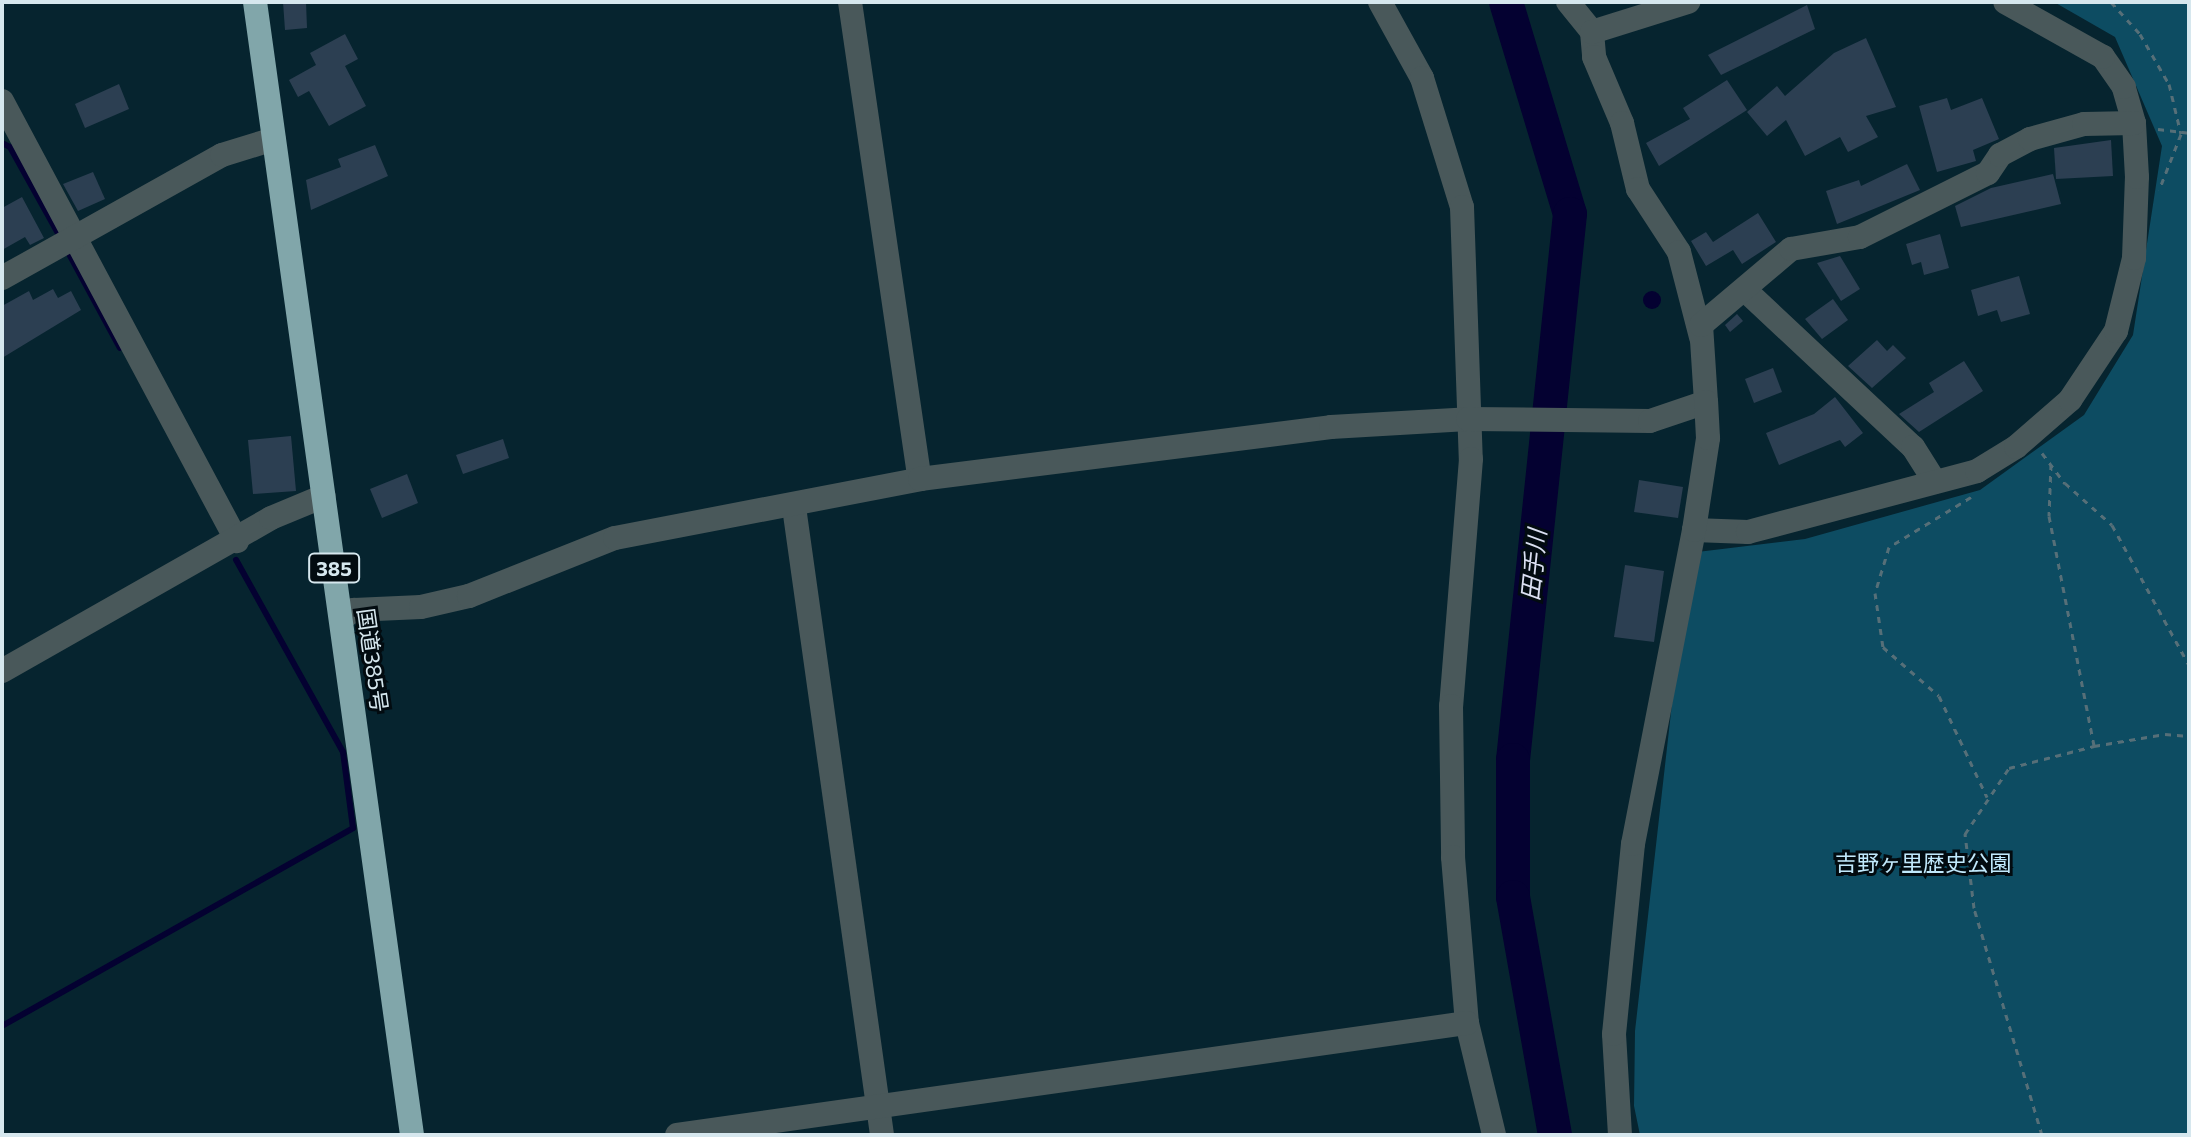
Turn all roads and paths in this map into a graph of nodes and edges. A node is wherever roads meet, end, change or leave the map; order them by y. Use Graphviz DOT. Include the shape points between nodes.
graph roads {
  1 [pos="255,2"];
  2 [pos="850,2"];
  3 [pos="1380,2"];
  4 [pos="1568,2"];
  5 [pos="1688,2"];
  6 [pos="2005,2"];
  7 [pos="1592,32"];
  8 [pos="2,101"];
  9 [pos="2134,123"];
  10 [pos="2189,133"];
  11 [pos="274,139"];
  12 [pos="76,239"];
  13 [pos="2,278"];
  14 [pos="1745,290"];
  15 [pos="1701,337"];
  16 [pos="1706,402"];
  17 [pos="1468,419"];
  18 [pos="2029,461"];
  19 [pos="2051,464"];
  20 [pos="920,479"];
  21 [pos="1935,482"];
  22 [pos="1977,493"];
  23 [pos="324,496"];
  24 [pos="794,507"];
  25 [pos="1694,530"];
  26 [pos="237,541"];
  27 [pos="341,619"];
  28 [pos="2189,665"];
  29 [pos="2,671"];
  30 [pos="2189,736"];
  31 [pos="2094,746"];
  32 [pos="1987,797"];
  33 [pos="1467,1023"];
  34 [pos="878,1110"];
  35 [pos="412,1135"];
  36 [pos="677,1135"];
  37 [pos="882,1135"];
  38 [pos="1494,1135"];
  39 [pos="1620,1135"];
  40 [pos="2042,1135"];
  1 -- 11 [label="highway, 国道385号 / 385"];
  2 -- 20 [label="street"];
  3 -- 17 [label="street" via="1422,78 1462,207"];
  4 -- 7 [label="street"];
  5 -- 7 [label="street"];
  6 -- 9 [label="street" via="2103,57 2124,87"];
  7 -- 15 [label="street" via="1594,57 1622,123 1638,189 1679,252"];
  8 -- 12 [label="street"];
  9 -- 10 [label="path"];
  9 -- 14 [label="street" via="2084,124 2030,139 2000,155 1988,173 1860,237 1791,249"];
  9 -- 21 [label="street" via="2134,258 2116,331 2070,400 2016,447 1977,471"];
  11 -- 12 [label="street" via="222,155"];
  11 -- 23 [label="highway, 国道385号 / 385"];
  12 -- 13 [label="street"];
  12 -- 26 [label="street"];
  14 -- 15 [label="street" via="1701,325"];
  14 -- 21 [label="street" via="1913,447"];
  15 -- 16 [label="street"];
  16 -- 17 [label="street" via="1650,421"];
  16 -- 25 [label="street" via="1708,438"];
  17 -- 20 [label="street" via="1331,427"];
  17 -- 33 [label="street" via="1471,459 1451,706 1453,857"];
  18 -- 19 [label="path" via="2042,453"];
  19 -- 28 [label="path" via="2112,525"];
  19 -- 31 [label="path" via="2049,516"];
  20 -- 24 [label="street"];
  21 -- 25 [label="street" via="1748,532"];
  22 -- 32 [label="path" via="1889,547 1875,593 1883,647 1939,696"];
  23 -- 26 [label="street" via="271,518"];
  23 -- 27 [label="highway, 国道385号 / 385"];
  24 -- 27 [label="street" via="615,538 469,596 421,607 354,610"];
  24 -- 34 [label="street"];
  25 -- 39 [label="street" via="1633,844 1614,1034"];
  26 -- 29 [label="street"];
  27 -- 35 [label="highway, 国道385号 / 385"];
  30 -- 31 [label="path" via="2165,734"];
  31 -- 32 [label="path" via="2009,768"];
  32 -- 40 [label="path" via="1965,834 1974,908"];
  33 -- 34 [label="street"];
  33 -- 38 [label="street"];
  34 -- 36 [label="street"];
  34 -- 37 [label="street"];
}
